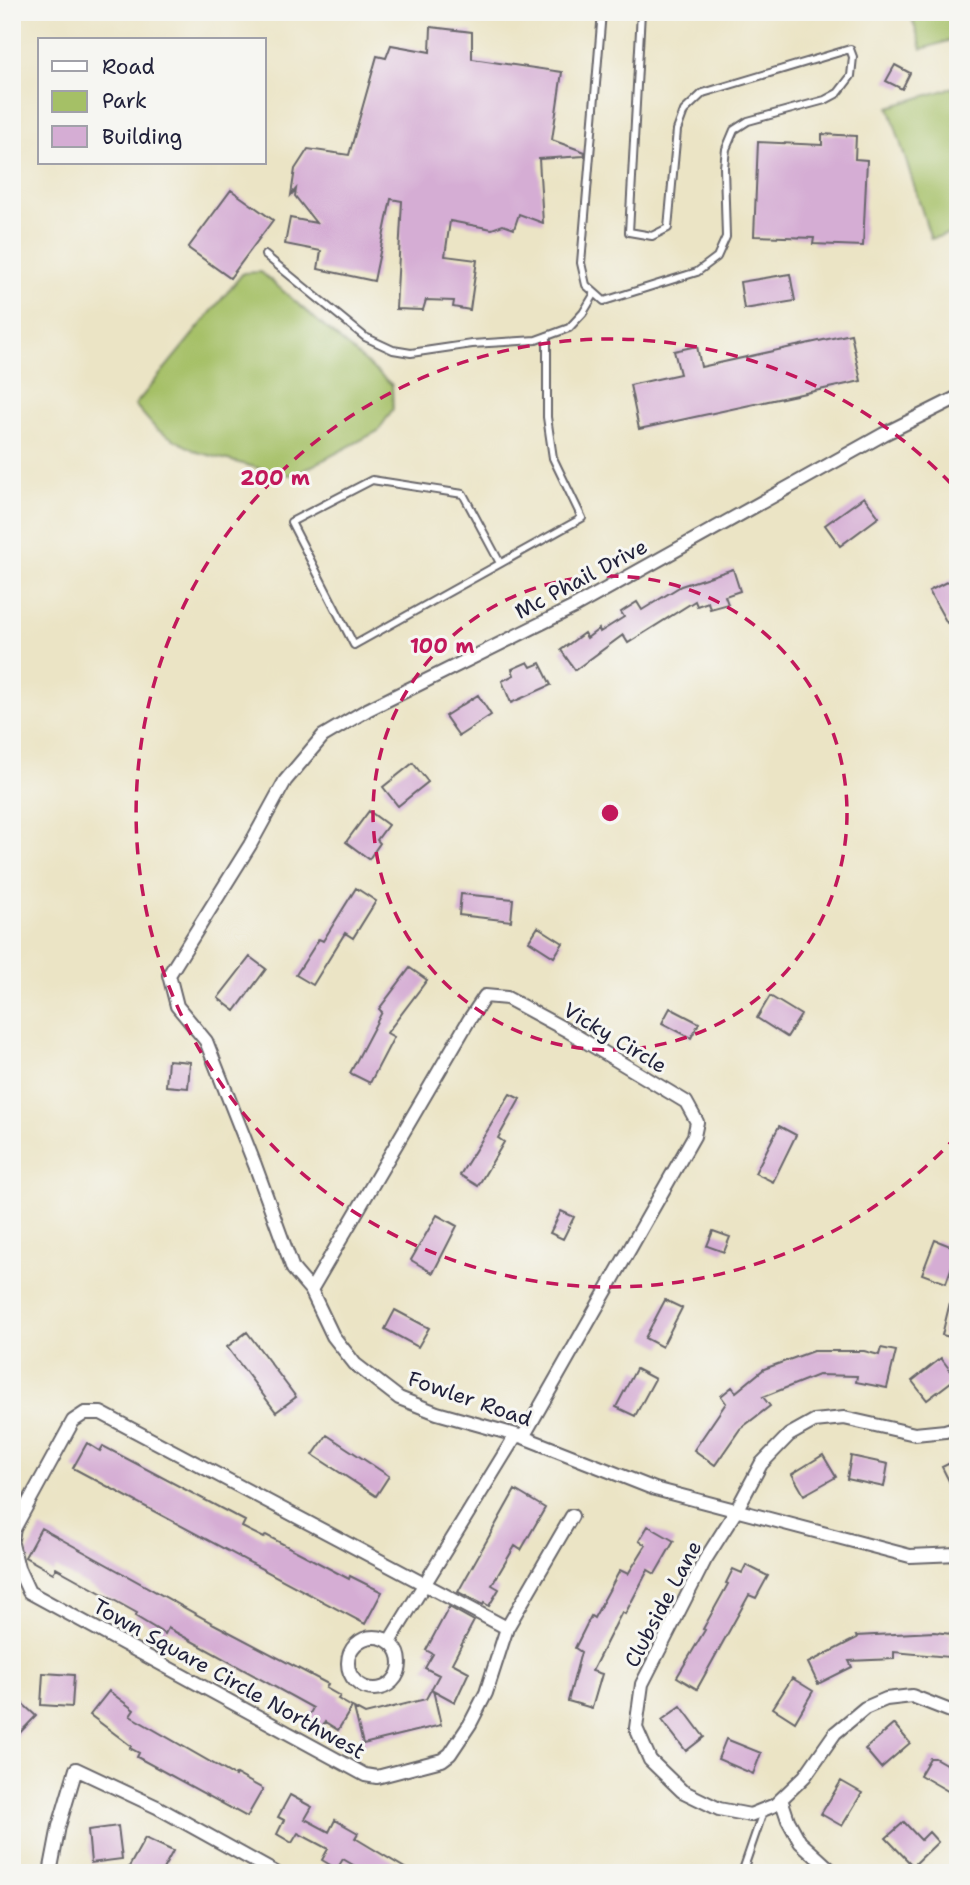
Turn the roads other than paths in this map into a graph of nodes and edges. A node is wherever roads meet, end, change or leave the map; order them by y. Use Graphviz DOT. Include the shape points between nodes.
graph roads {
  1 [pos="602,12"];
  2 [pos="641,12"];
  3 [pos="265,255"];
  4 [pos="595,293"];
  5 [pos="547,336"];
  6 [pos="958,397"];
  7 [pos="500,564"];
  8 [pos="169,975"];
  9 [pos="311,1290"];
  10 [pos="958,1427"];
  11 [pos="519,1436"];
  12 [pos="736,1511"];
  13 [pos="572,1516"];
  14 [pos="12,1542"];
  15 [pos="958,1555"];
  16 [pos="425,1585"];
  17 [pos="507,1628"];
  18 [pos="389,1642"];
  19 [pos="958,1714"];
  20 [pos="781,1799"];
  21 [pos="764,1810"];
  22 [pos="50,1873"];
  23 [pos="276,1873"];
  24 [pos="742,1873"];
  25 [pos="834,1873"];
  1 -- 4 [label="lane" via="581,263 586,285"];
  2 -- 4 [label="lane" via="629,232 652,236 668,228 677,130 684,111 703,93 850,49 851,76 838,93 825,100 748,121 734,130 724,167 726,237 717,257 697,272 604,301"];
  3 -- 5 [label="lane" via="365,337 393,350 411,353"];
  4 -- 5 [label="lane" via="569,328"];
  5 -- 7 [label="lane" via="547,416 553,458 582,518"];
  6 -- 8 [label="street, Mc Phail Drive" via="884,433 574,607 323,736 285,781"];
  7 -- 7 [label="lane" via="354,645 291,522 372,480 463,494"];
  8 -- 9 [label="street, Fowler Road" via="177,1006 206,1041 293,1269"];
  9 -- 11 [label="street, Fowler Road" via="333,1336 355,1364 399,1398"];
  9 -- 11 [label="street, Vicky Circle" via="485,996 507,998 686,1102 697,1122 694,1136"];
  10 -- 12 [label="street, Clubside Lane" via="915,1434 844,1418 814,1421 789,1435 761,1464"];
  11 -- 12 [label="street, Fowler Road" via="655,1489"];
  11 -- 16 [label="street"];
  12 -- 15 [label="street, Fowler Road" via="910,1556"];
  12 -- 21 [label="street, Clubside Lane" via="705,1560 642,1684 636,1728 650,1760 682,1791 719,1809 750,1815"];
  13 -- 17 [label="street, Town Square Circle Northwest"];
  14 -- 16 [label="street, Town Square Circle Northwest" via="14,1529 73,1421 85,1413 101,1413"];
  14 -- 17 [label="street, Town Square Circle Northwest" via="18,1569 30,1592 365,1775 377,1777 450,1754 485,1693"];
  16 -- 17 [label="street, Town Square Circle Northwest"];
  16 -- 18 [label="street"];
  18 -- 18 [label="street" via="373,1637 355,1646 348,1664 357,1683 377,1689 396,1679 401,1660"];
  19 -- 20 [label="street" via="912,1696 886,1699 865,1708 835,1733 805,1776"];
  20 -- 21 [label="street"];
  20 -- 25 [label="street" via="800,1842"];
  21 -- 24 [label="lane"];
  22 -- 23 [label="street" via="76,1769 157,1807"];
}
